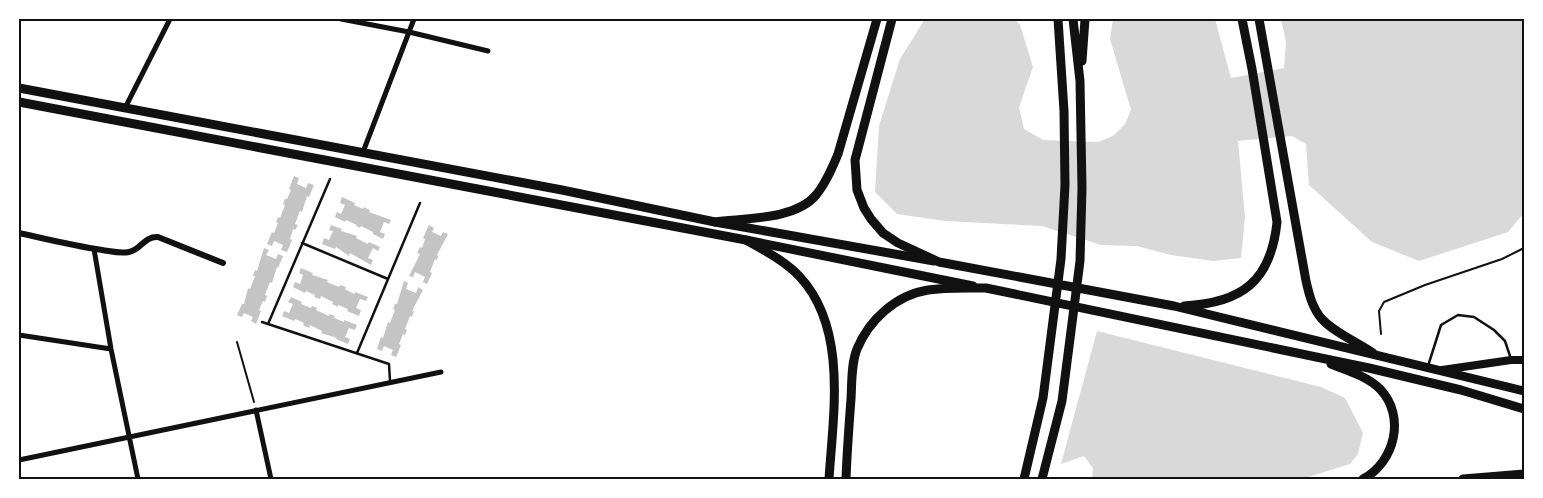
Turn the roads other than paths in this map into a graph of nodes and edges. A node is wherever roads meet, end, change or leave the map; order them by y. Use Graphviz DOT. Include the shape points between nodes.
graph roads {
  1 [pos="170,19"];
  2 [pos="341,19"];
  3 [pos="414,19"];
  4 [pos="877,19"];
  5 [pos="892,19"];
  6 [pos="1052,19"];
  7 [pos="1058,19"];
  8 [pos="1073,19"];
  9 [pos="1085,19"];
  10 [pos="1242,19"];
  11 [pos="1259,19"];
  12 [pos="409,32"];
  13 [pos="1060,38"];
  14 [pos="488,51"];
  15 [pos="1080,82"];
  16 [pos="19,88"];
  17 [pos="19,102"];
  18 [pos="125,108"];
  19 [pos="362,152"];
  20 [pos="330,179"];
  21 [pos="420,203"];
  22 [pos="714,222"];
  23 [pos="19,233"];
  24 [pos="746,240"];
  25 [pos="302,244"];
  26 [pos="94,249"];
  27 [pos="939,262"];
  28 [pos="223,263"];
  29 [pos="388,279"];
  30 [pos="986,288"];
  31 [pos="1174,306"];
  32 [pos="262,322"];
  33 [pos="268,324"];
  34 [pos="19,335"];
  35 [pos="111,350"];
  36 [pos="357,353"];
  37 [pos="1310,355"];
  38 [pos="1380,357"];
  39 [pos="1511,360"];
  40 [pos="1524,360"];
  41 [pos="1432,369"];
  42 [pos="441,372"];
  43 [pos="390,383"];
  44 [pos="1524,391"];
  45 [pos="1524,409"];
  46 [pos="256,410"];
  47 [pos="129,436"];
  48 [pos="19,460"];
  49 [pos="1524,474"];
  50 [pos="138,479"];
  51 [pos="271,479"];
  52 [pos="829,479"];
  53 [pos="846,479"];
  54 [pos="1024,479"];
  55 [pos="1042,479"];
  56 [pos="1363,479"];
  57 [pos="1463,479"];
  1 -- 18 [label="street"];
  2 -- 12 [label="street"];
  3 -- 12 [label="street"];
  4 -- 22 [label="main road" via="838,154 816,195 790,213"];
  5 -- 27 [label="main road" via="855,160 857,190 864,208 883,232"];
  6 -- 13 [label="main road"];
  7 -- 13 [label="main road"];
  8 -- 15 [label="main road"];
  9 -- 15 [label="main road"];
  10 -- 31 [label="main road" via="1277,222 1276,241 1259,277 1242,292 1206,305"];
  11 -- 38 [label="main road" via="1312,302 1321,318"];
  12 -- 14 [label="street"];
  12 -- 19 [label="street"];
  13 -- 54 [label="main road" via="1065,185 1061,259 1043,398"];
  15 -- 55 [label="main road" via="1080,261 1062,401"];
  16 -- 18 [label="main road"];
  17 -- 24 [label="main road"];
  18 -- 19 [label="main road"];
  19 -- 22 [label="main road"];
  20 -- 25 [label="lane"];
  21 -- 29 [label="lane"];
  22 -- 27 [label="main road"];
  23 -- 26 [label="street"];
  24 -- 30 [label="main road"];
  24 -- 52 [label="main road" via="783,262 800,278 818,303 828,330 834,357"];
  25 -- 29 [label="lane"];
  25 -- 33 [label="lane"];
  26 -- 28 [label="street" via="129,252 148,238 158,237"];
  26 -- 35 [label="street"];
  27 -- 31 [label="main road"];
  29 -- 36 [label="lane"];
  30 -- 37 [label="main road"];
  30 -- 53 [label="main road" via="927,290 908,296 880,315 867,329 856,351 852,375"];
  31 -- 38 [label="main road"];
  32 -- 33 [label="lane"];
  33 -- 36 [label="lane"];
  34 -- 35 [label="street"];
  35 -- 47 [label="street"];
  36 -- 43 [label="lane" via="389,364"];
  37 -- 45 [label="main road" via="1461,390"];
  37 -- 56 [label="main road" via="1363,377 1380,389 1390,404 1395,422 1389,454"];
  38 -- 41 [label="main road"];
  39 -- 40 [label="main road"];
  39 -- 41 [label="main road"];
  39 -- 41 [label="lane" via="1505,342 1494,330 1474,317 1458,315 1441,325"];
  41 -- 44 [label="main road"];
  42 -- 43 [label="street"];
  43 -- 46 [label="street"];
  46 -- 47 [label="street"];
  46 -- 51 [label="street"];
  47 -- 48 [label="street"];
  47 -- 50 [label="street"];
  49 -- 57 [label="main road"];
}
